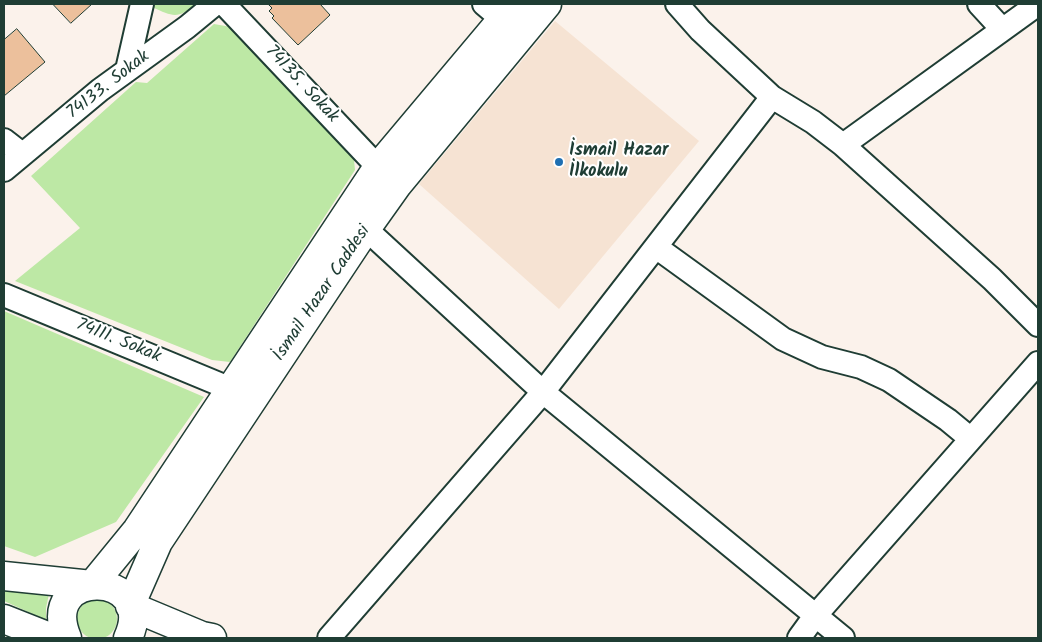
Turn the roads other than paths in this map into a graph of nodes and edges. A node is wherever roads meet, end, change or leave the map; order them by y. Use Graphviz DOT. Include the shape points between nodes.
graph roads {
  1 [pos="142,4"];
  2 [pos="215,4"];
  3 [pos="224,4"];
  4 [pos="547,4"];
  5 [pos="677,4"];
  6 [pos="979,4"];
  7 [pos="1038,4"];
  8 [pos="505,15"];
  9 [pos="1002,29"];
  10 [pos="127,70"];
  11 [pos="772,97"];
  12 [pos="4,140"];
  13 [pos="843,145"];
  14 [pos="22,154"];
  15 [pos="378,167"];
  16 [pos="4,170"];
  17 [pos="366,229"];
  18 [pos="656,246"];
  19 [pos="4,295"];
  20 [pos="1038,325"];
  21 [pos="1036,371"];
  22 [pos="232,389"];
  23 [pos="543,392"];
  24 [pos="971,438"];
  25 [pos="4,576"];
  26 [pos="92,585"];
  27 [pos="130,606"];
  28 [pos="815,616"];
  29 [pos="4,619"];
  30 [pos="52,638"];
  31 [pos="67,638"];
  32 [pos="128,638"];
  33 [pos="212,638"];
  34 [pos="329,638"];
  35 [pos="799,638"];
  36 [pos="843,638"];
  1 -- 10 [label="street"];
  2 -- 10 [label="street, 74133. Sokak"];
  3 -- 15 [label="street, 74135. Sokak"];
  4 -- 8 [label="main road, İsmail Hazar Caddesi"];
  5 -- 11 [label="street"];
  6 -- 9 [label="street"];
  7 -- 9 [label="street"];
  8 -- 15 [label="main road, İsmail Hazar Caddesi"];
  8 -- 17 [label="main road, İsmail Hazar Caddesi"];
  9 -- 13 [label="street"];
  10 -- 14 [label="street, 74133. Sokak"];
  11 -- 13 [label="street"];
  11 -- 18 [label="street"];
  12 -- 14 [label="street"];
  13 -- 20 [label="street" via="992,279"];
  14 -- 16 [label="street, 74133. Sokak"];
  15 -- 22 [label="main road, İsmail Hazar Caddesi"];
  17 -- 23 [label="street"];
  17 -- 27 [label="main road, İsmail Hazar Caddesi" via="158,542"];
  18 -- 23 [label="street"];
  18 -- 24 [label="street" via="783,339 822,357 861,367 889,380"];
  19 -- 22 [label="street, 74111. Sokak"];
  21 -- 24 [label="street"];
  22 -- 26 [label="main road, İsmail Hazar Caddesi" via="138,530"];
  23 -- 28 [label="street"];
  23 -- 34 [label="street"];
  24 -- 28 [label="street"];
  25 -- 26 [label="main road"];
  26 -- 27 [label="main road" via="115,589"];
  26 -- 31 [label="main road" via="81,588 65,605 62,616"];
  27 -- 32 [label="main road" via="133,617"];
  27 -- 33 [label="main road"];
  28 -- 35 [label="street"];
  28 -- 36 [label="street"];
  29 -- 30 [label="main road"];
}
